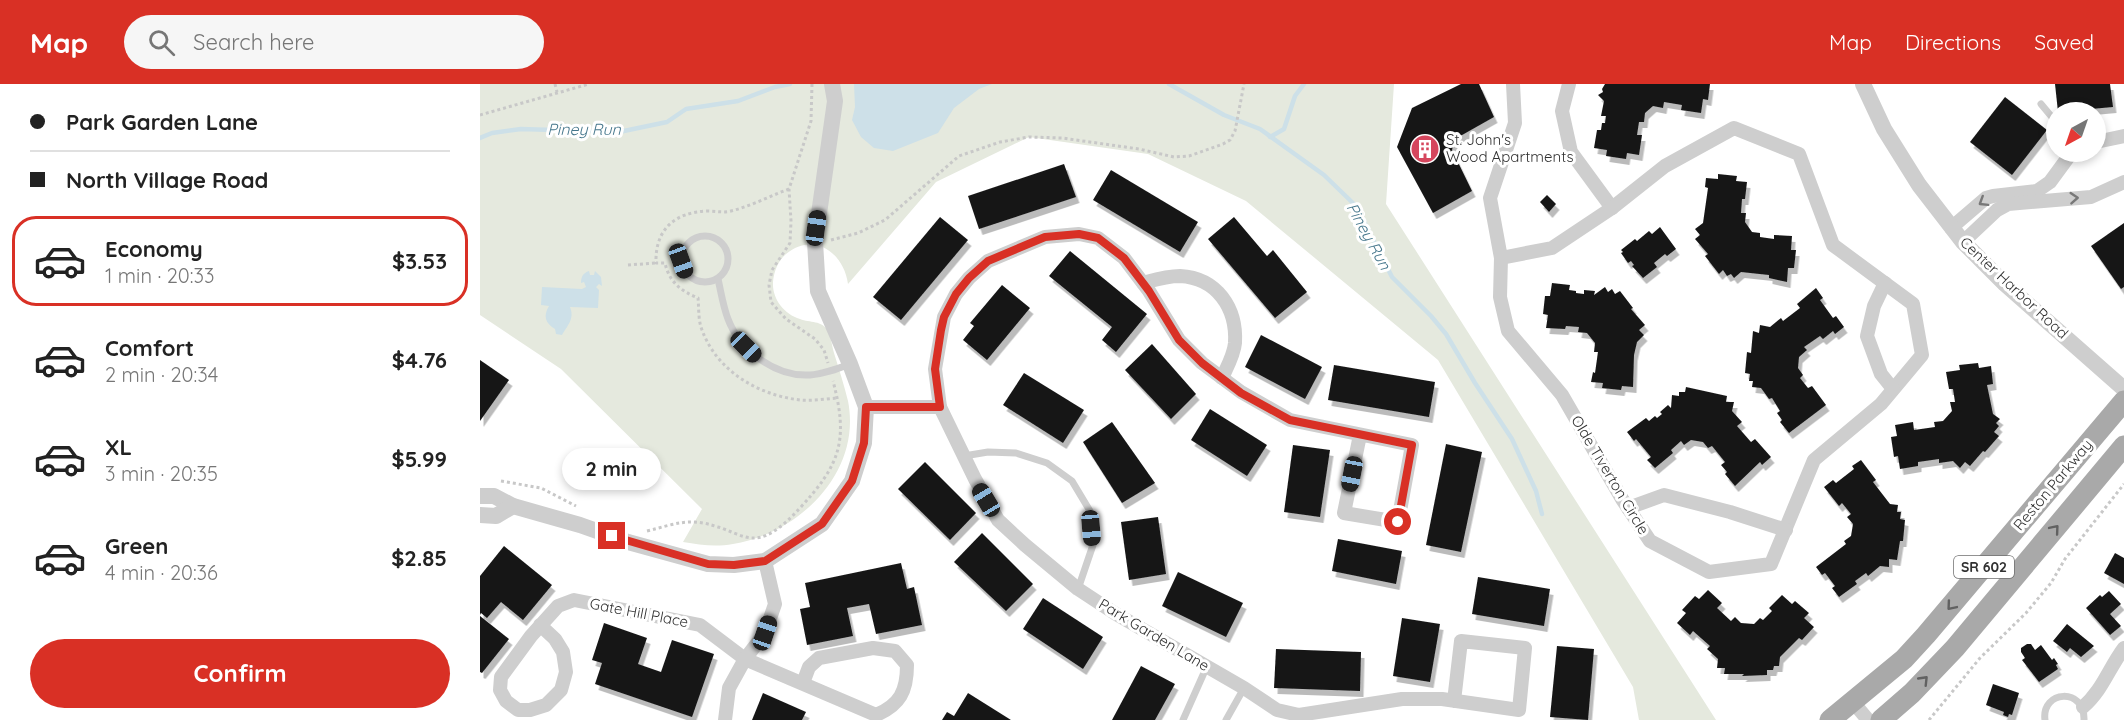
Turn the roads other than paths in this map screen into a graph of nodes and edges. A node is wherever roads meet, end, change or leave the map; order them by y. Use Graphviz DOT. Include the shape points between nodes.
graph roads {
  1 [pos="832,84"];
  2 [pos="1513,84"];
  3 [pos="1569,84"];
  4 [pos="1863,84"];
  5 [pos="2041,104"];
  6 [pos="2046,110"];
  7 [pos="2124,136"];
  8 [pos="2106,140"];
  9 [pos="2065,162"];
  10 [pos="2124,182"];
  11 [pos="1612,208"];
  12 [pos="1951,228"];
  13 [pos="1963,242"];
  14 [pos="1501,258"];
  15 [pos="718,279"];
  16 [pos="1143,283"];
  17 [pos="1885,283"];
  18 [pos="850,364"];
  19 [pos="1222,378"];
  20 [pos="1893,389"];
  21 [pos="2124,389"];
  22 [pos="2124,401"];
  23 [pos="866,407"];
  24 [pos="940,407"];
  25 [pos="1360,435"];
  26 [pos="2124,446"];
  27 [pos="963,456"];
  28 [pos="480,496"];
  29 [pos="513,506"];
  30 [pos="1628,508"];
  31 [pos="480,515"];
  32 [pos="1786,530"];
  33 [pos="765,561"];
  34 [pos="1078,589"];
  35 [pos="540,626"];
  36 [pos="2124,648"];
  37 [pos="745,659"];
  38 [pos="1207,666"];
  39 [pos="803,683"];
  40 [pos="1244,688"];
  41 [pos="1454,701"];
  42 [pos="1853,702"];
  43 [pos="2084,714"];
  44 [pos="726,720"];
  45 [pos="1183,720"];
  46 [pos="1226,720"];
  47 [pos="1830,720"];
  48 [pos="1868,720"];
  49 [pos="1881,720"];
  50 [pos="2045,720"];
  1 -- 18 [label="street" via="835,101 815,242 818,291"];
  2 -- 14 [label="street, Olde Tiverton Circle" via="1515,123 1490,198"];
  3 -- 11 [label="street" via="1562,111 1571,152"];
  4 -- 12 [label="street, Center Harbor Road" via="1899,154"];
  5 -- 6 [label="lane"];
  7 -- 8 [label="street"];
  9 -- 12 [label="street, one-way" via="2050,182 2037,191 1986,198"];
  13 -- 10 [label="street, one-way" via="2008,204 2091,197"];
  11 -- 14 [label="street, Olde Tiverton Circle" via="1552,248"];
  11 -- 17 [label="street, Olde Tiverton Circle" via="1665,166 1734,128 1799,154 1833,245"];
  12 -- 13 [label="street, Center Harbor Road"];
  13 -- 21 [label="street, Center Harbor Road"];
  14 -- 30 [label="street, Olde Tiverton Circle" via="1500,297 1508,332 1562,395"];
  15 -- 15 [label="lane" via="726,269 724,246 714,238 691,240 683,249 685,273 706,283"];
  15 -- 18 [label="lane" via="727,318 737,338 771,366 809,375"];
  16 -- 19 [label="street, Park Garden Lane" via="1179,340"];
  16 -- 19 [label="street" via="1180,276 1205,283 1222,295 1233,314 1235,344"];
  16 -- 24 [label="street, Park Garden Lane" via="1124,258 1098,238 1079,234 1045,237 988,261 956,294 944,317 935,369"];
  17 -- 20 [label="street" via="1874,306 1867,336 1881,374"];
  17 -- 20 [label="street, Olde Tiverton Circle" via="1913,304 1922,355"];
  18 -- 23 [label="street"];
  19 -- 25 [label="street, Park Garden Lane" via="1290,420"];
  20 -- 32 [label="street, Olde Tiverton Circle" via="1881,404 1814,460"];
  22 -- 42 [label="main road, Reston Parkway / SR 602, one-way" via="1926,635"];
  23 -- 24 [label="street"];
  23 -- 33 [label="street" via="864,443 852,481 822,524"];
  24 -- 27 [label="street, Park Garden Lane"];
  25 -- 25 [label="street, Park Garden Lane" via="1412,445 1398,522 1344,513"];
  49 -- 26 [label="main road, Reston Parkway / SR 602, one-way" via="1955,648"];
  27 -- 34 [label="street, Park Garden Lane" via="998,520"];
  27 -- 34 [label="lane" via="1016,453 1047,463 1072,481 1090,511 1093,545"];
  28 -- 29 [label="street" via="494,496"];
  29 -- 31 [label="street" via="496,516"];
  29 -- 33 [label="street" via="689,560 734,565"];
  30 -- 32 [label="street" via="1664,495"];
  30 -- 32 [label="street, Olde Tiverton Circle" via="1650,541 1709,572 1771,564"];
  33 -- 37 [label="street" via="775,604 765,633"];
  34 -- 38 [label="street, Park Garden Lane"];
  35 -- 35 [label="street, Gate Hill Place" via="501,677 500,690 518,710 546,705 561,690 566,672 563,652"];
  35 -- 37 [label="street, Gate Hill Place" via="558,606 574,600 700,625"];
  36 -- 43 [label="street"];
  37 -- 39 [label="street, Gate Hill Place"];
  37 -- 44 [label="street" via="729,688"];
  38 -- 40 [label="street, Park Garden Lane"];
  38 -- 45 [label="lane"];
  39 -- 39 [label="street, Gate Hill Place" via="809,667 819,658 873,648 895,651 907,665 907,683 892,708 876,715"];
  40 -- 41 [label="street, Park Garden Lane" via="1277,710 1299,716 1402,699"];
  40 -- 46 [label="lane"];
  41 -- 41 [label="street, Park Garden Lane" via="1519,710 1525,648 1461,641"];
  42 -- 47 [label="main road, Reston Parkway / SR 602"];
  42 -- 48 [label="street"];
  43 -- 50 [label="lane" via="2078,700 2062,696 2047,705"];
}
